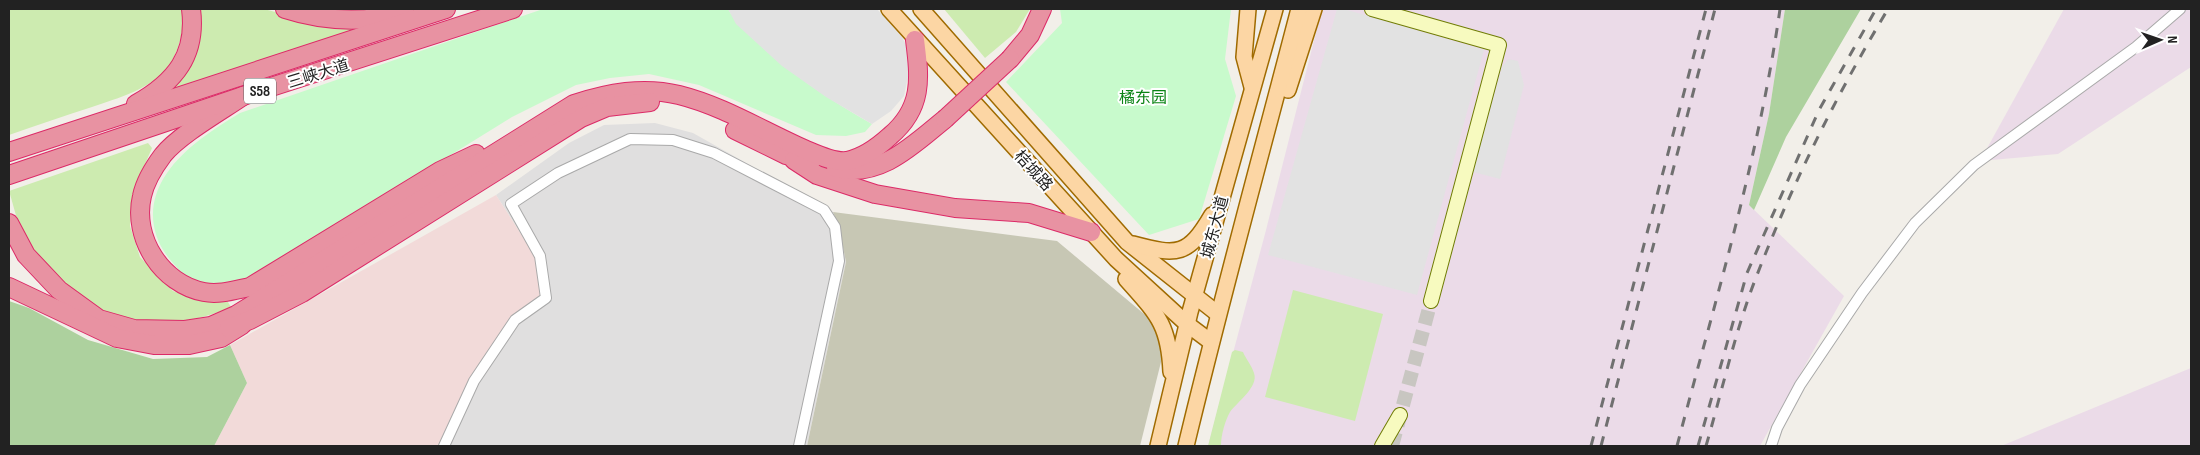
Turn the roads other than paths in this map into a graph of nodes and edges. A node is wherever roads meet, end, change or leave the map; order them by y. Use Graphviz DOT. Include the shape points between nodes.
graph roads {
  1 [pos="191,9"];
  2 [pos="285,9"];
  3 [pos="423,9"];
  4 [pos="446,9"];
  5 [pos="513,9"];
  6 [pos="889,9"];
  7 [pos="921,9"];
  8 [pos="1035,9"];
  9 [pos="1042,9"];
  10 [pos="1248,9"];
  11 [pos="1275,9"];
  12 [pos="1300,9"];
  13 [pos="1314,9"];
  14 [pos="1372,9"];
  15 [pos="2180,9"];
  16 [pos="915,40"];
  17 [pos="1008,57"];
  18 [pos="1252,87"];
  19 [pos="243,96"];
  20 [pos="574,104"];
  21 [pos="942,116"];
  22 [pos="108,120"];
  23 [pos="9,152"];
  24 [pos="786,155"];
  25 [pos="846,161"];
  26 [pos="9,175"];
  27 [pos="1222,199"];
  28 [pos="9,223"];
  29 [pos="1090,232"];
  30 [pos="9,240"];
  31 [pos="1127,242"];
  32 [pos="1236,251"];
  33 [pos="9,287"];
  34 [pos="1195,298"];
  35 [pos="1431,301"];
  36 [pos="1218,314"];
  37 [pos="250,320"];
  38 [pos="1187,324"];
  39 [pos="1211,342"];
  40 [pos="1172,390"];
  41 [pos="1400,415"];
  42 [pos="444,446"];
  43 [pos="799,446"];
  44 [pos="1158,446"];
  45 [pos="1186,446"];
  46 [pos="1382,446"];
  47 [pos="1772,446"];
  1 -- 22 [label="highway" via="194,27 189,51 178,70 155,94"];
  2 -- 3 [label="highway" via="306,16 342,21 384,18"];
  4 -- 22 [label="highway, 三峡大道 / S58"];
  5 -- 19 [label="highway, 三峡大道 / S58"];
  6 -- 16 [label="main road, 桔城路"];
  7 -- 31 [label="main road, 桔城路"];
  8 -- 17 [label="highway"];
  9 -- 17 [label="highway" via="1030,35"];
  10 -- 18 [label="main road" via="1244,57"];
  11 -- 18 [label="main road, 城东大道"];
  12 -- 32 [label="main road, 城东大道"];
  13 -- 32 [label="main road"];
  14 -- 35 [label="street" via="1499,45"];
  15 -- 47 [label="street" via="2136,47 1974,165 1915,224 1862,293 1800,385 1777,428"];
  16 -- 25 [label="highway" via="919,68 917,96 911,113 888,138 861,156"];
  16 -- 29 [label="main road, 桔城路"];
  17 -- 21 [label="highway, bridge"];
  18 -- 27 [label="main road, 城东大道"];
  19 -- 20 [label="highway" via="192,130 164,154 142,197 140,222 146,245 157,262 185,286 205,292 250,287 440,171"];
  19 -- 26 [label="highway, 三峡大道 / S58"];
  20 -- 25 [label="highway" via="622,92 678,95 822,156"];
  20 -- 28 [label="highway" via="236,314 211,326 185,330 134,329 99,318 59,290 26,255"];
  21 -- 24 [label="highway" via="894,158 865,169 843,170"];
  21 -- 25 [label="highway" via="888,154 862,163"];
  22 -- 23 [label="highway, 三峡大道 / S58"];
  24 -- 29 [label="highway" via="817,174 875,194 956,208 1029,213"];
  24 -- 37 [label="highway" via="703,115 679,107 651,102 607,107 581,118 302,292"];
  27 -- 31 [label="main road" via="1201,234 1187,247 1172,252"];
  27 -- 34 [label="main road, 城东大道"];
  29 -- 38 [label="main road, 桔城路"];
  29 -- 40 [label="main road" via="1163,325 1170,351"];
  30 -- 37 [label="highway" via="16,254 41,284 71,309 119,334 156,340 188,340"];
  31 -- 34 [label="main road, 桔城路"];
  32 -- 36 [label="main road, 城东大道"];
  33 -- 37 [label="highway" via="117,338 154,345 189,345 221,338"];
  34 -- 36 [label="main road, 桔城路"];
  34 -- 38 [label="main road, 城东大道"];
  36 -- 39 [label="main road, 城东大道"];
  38 -- 39 [label="main road, 桔城路"];
  38 -- 40 [label="main road, 城东大道"];
  39 -- 45 [label="main road, 城东大道"];
  40 -- 44 [label="main road, 城东大道"];
  41 -- 46 [label="street"];
  42 -- 43 [label="street" via="474,380 515,320 546,298 540,256 511,204 558,173 630,139 674,140 714,153 824,210 835,227 839,261"];
}
